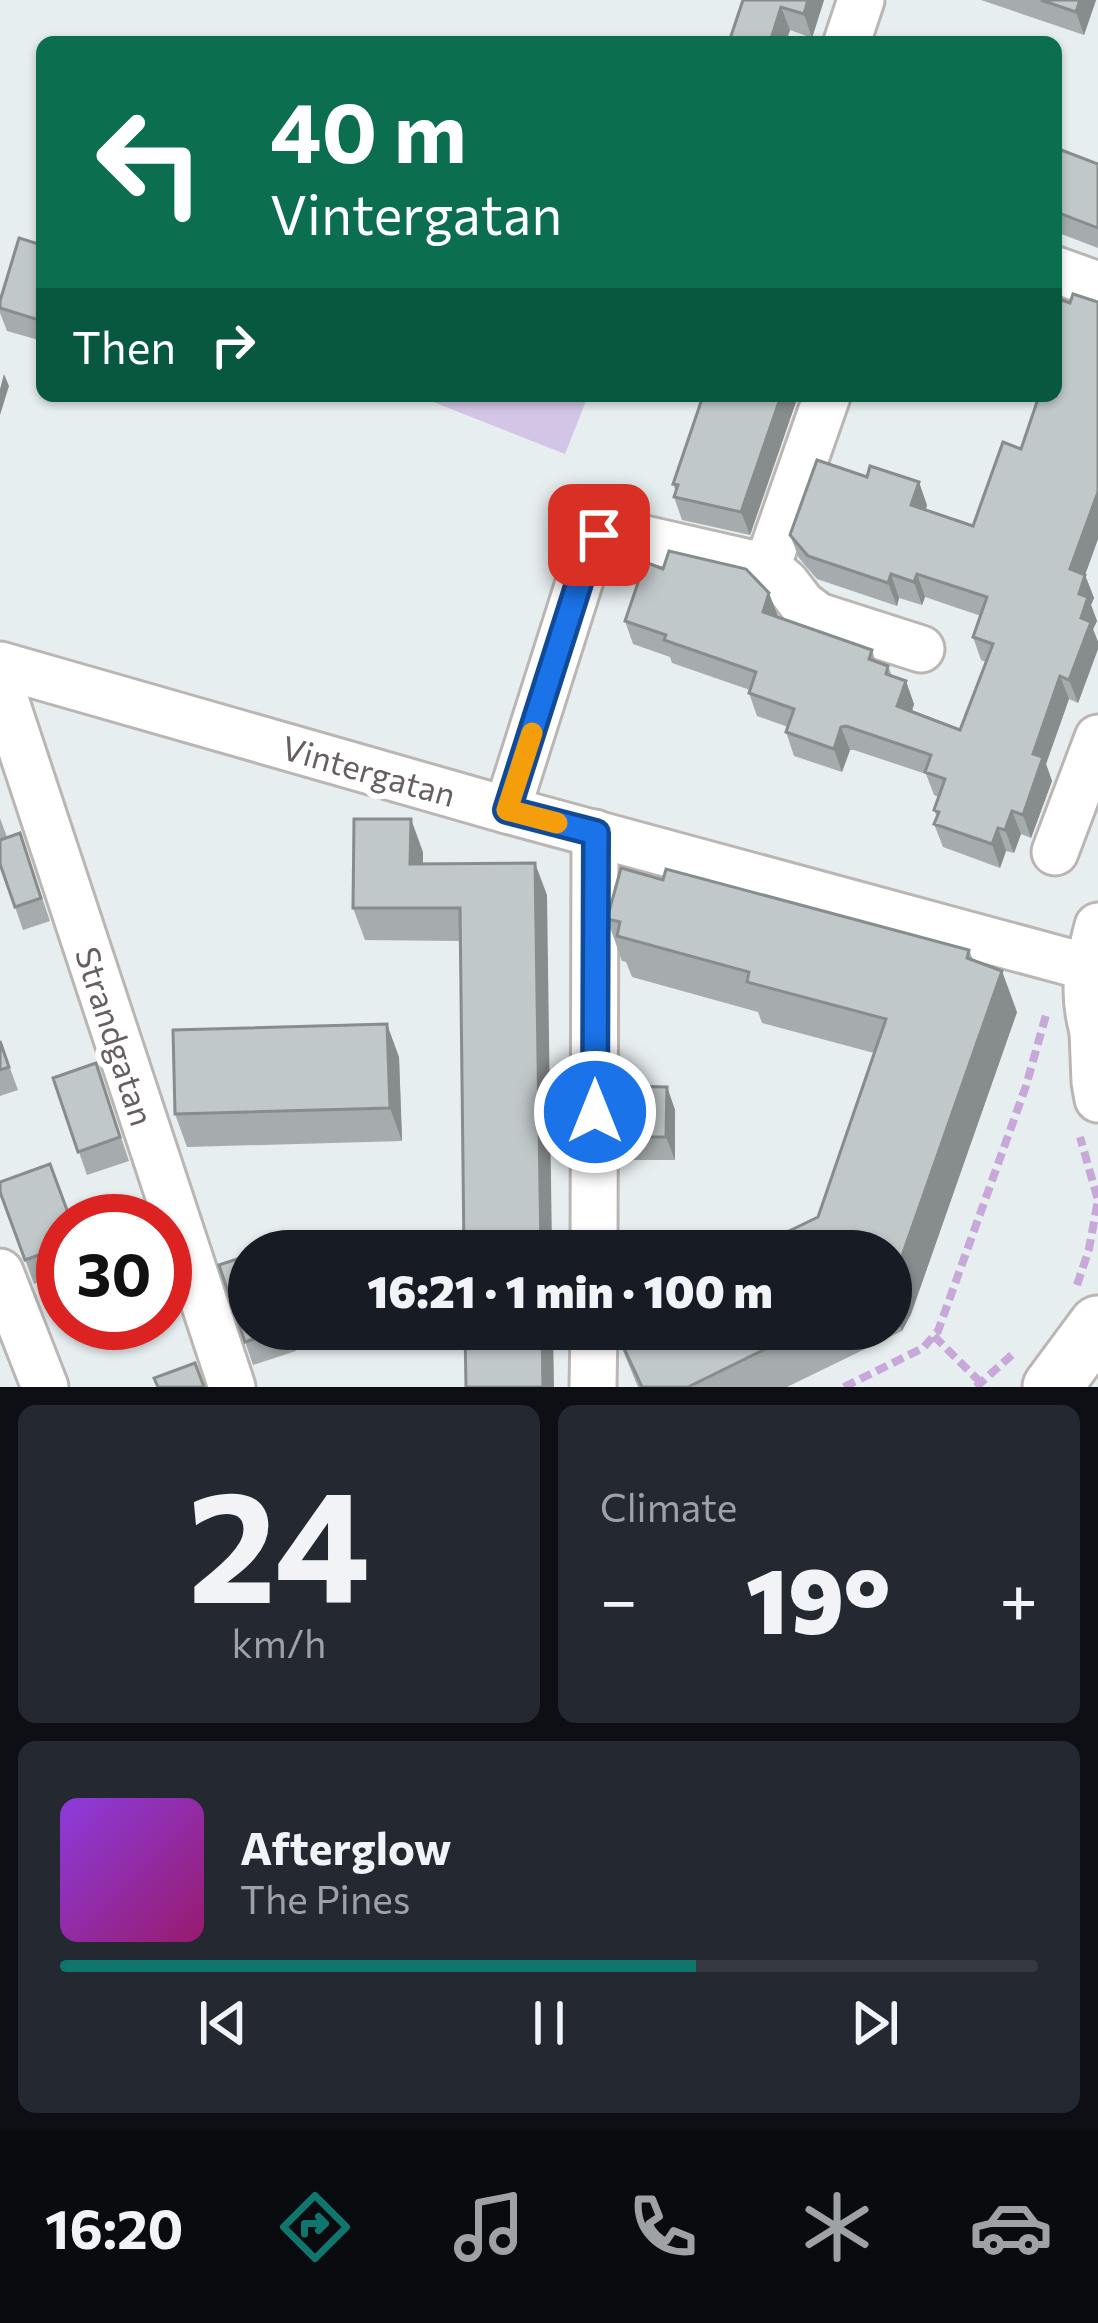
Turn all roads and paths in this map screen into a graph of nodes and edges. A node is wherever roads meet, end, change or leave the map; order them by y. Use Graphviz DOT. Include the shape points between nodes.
graph roads {
  1 [pos="861,0"];
  2 [pos="850,36"];
  3 [pos="1062,272"];
  4 [pos="1098,285"];
  5 [pos="824,402"];
  6 [pos="767,567"];
  7 [pos="921,649"];
  8 [pos="0,665"];
  9 [pos="0,684"];
  10 [pos="1098,738"];
  11 [pos="507,810"];
  12 [pos="596,833"];
  13 [pos="1055,852"];
  14 [pos="1092,947"];
  15 [pos="1040,1035"];
  16 [pos="1095,1039"];
  17 [pos="1098,1099"];
  18 [pos="1098,1199"];
  19 [pos="594,1230"];
  20 [pos="0,1272"];
  21 [pos="1083,1312"];
  22 [pos="934,1336"];
  23 [pos="594,1350"];
  24 [pos="45,1387"];
  25 [pos="232,1387"];
  26 [pos="593,1387"];
  27 [pos="844,1387"];
  28 [pos="976,1387"];
  29 [pos="1052,1387"];
  1 -- 2 [label="street"];
  3 -- 4 [label="street"];
  5 -- 6 [label="street"];
  6 -- 7 [label="street" via="818,616"];
  6 -- 11 [label="street" via="627,536 593,539"];
  8 -- 11 [label="street, Vintergatan"];
  9 -- 25 [label="street, Strandgatan"];
  10 -- 13 [label="street"];
  11 -- 12 [label="street, Vintergatan"];
  12 -- 14 [label="street, Vintergatan"];
  12 -- 19 [label="street"];
  14 -- 16 [label="street" via="1086,1001"];
  15 -- 22 [label="path"];
  16 -- 17 [label="street"];
  18 -- 21 [label="path" via="1076,1287"];
  20 -- 24 [label="street"];
  21 -- 29 [label="street"];
  22 -- 27 [label="path"];
  22 -- 28 [label="path" via="981,1383"];
  23 -- 26 [label="street"];
}
